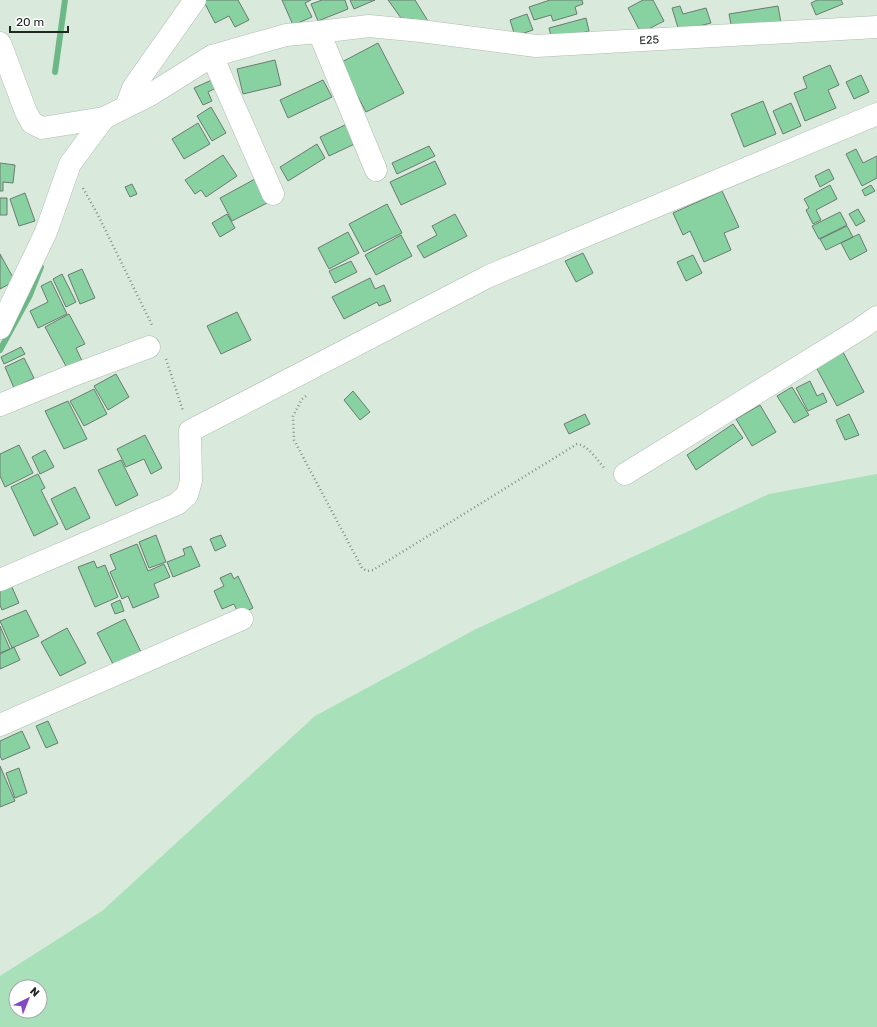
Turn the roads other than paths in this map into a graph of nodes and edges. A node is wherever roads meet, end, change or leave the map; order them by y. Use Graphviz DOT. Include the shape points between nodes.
graph roads {
  1 [pos="195,0"];
  2 [pos="877,27"];
  3 [pos="319,32"];
  4 [pos="0,43"];
  5 [pos="212,56"];
  6 [pos="126,107"];
  7 [pos="877,114"];
  8 [pos="104,118"];
  9 [pos="376,170"];
  10 [pos="273,194"];
  11 [pos="877,317"];
  12 [pos="0,328"];
  13 [pos="156,344"];
  14 [pos="0,405"];
  15 [pos="625,474"];
  16 [pos="0,580"];
  17 [pos="242,619"];
  18 [pos="0,725"];
  1 -- 6 [label="street" via="133,88"];
  2 -- 3 [label="street, E25" via="536,46 369,26"];
  3 -- 5 [label="street, E25" via="286,35"];
  3 -- 9 [label="street"];
  4 -- 8 [label="street" via="32,123 42,128"];
  5 -- 6 [label="street, E25"];
  5 -- 10 [label="street"];
  6 -- 8 [label="street, E25"];
  7 -- 16 [label="street" via="490,276 190,431 191,481 187,495 177,504"];
  8 -- 12 [label="street" via="70,164 46,232"];
  11 -- 15 [label="street"];
  13 -- 14 [label="street"];
  17 -- 18 [label="street"];
}
